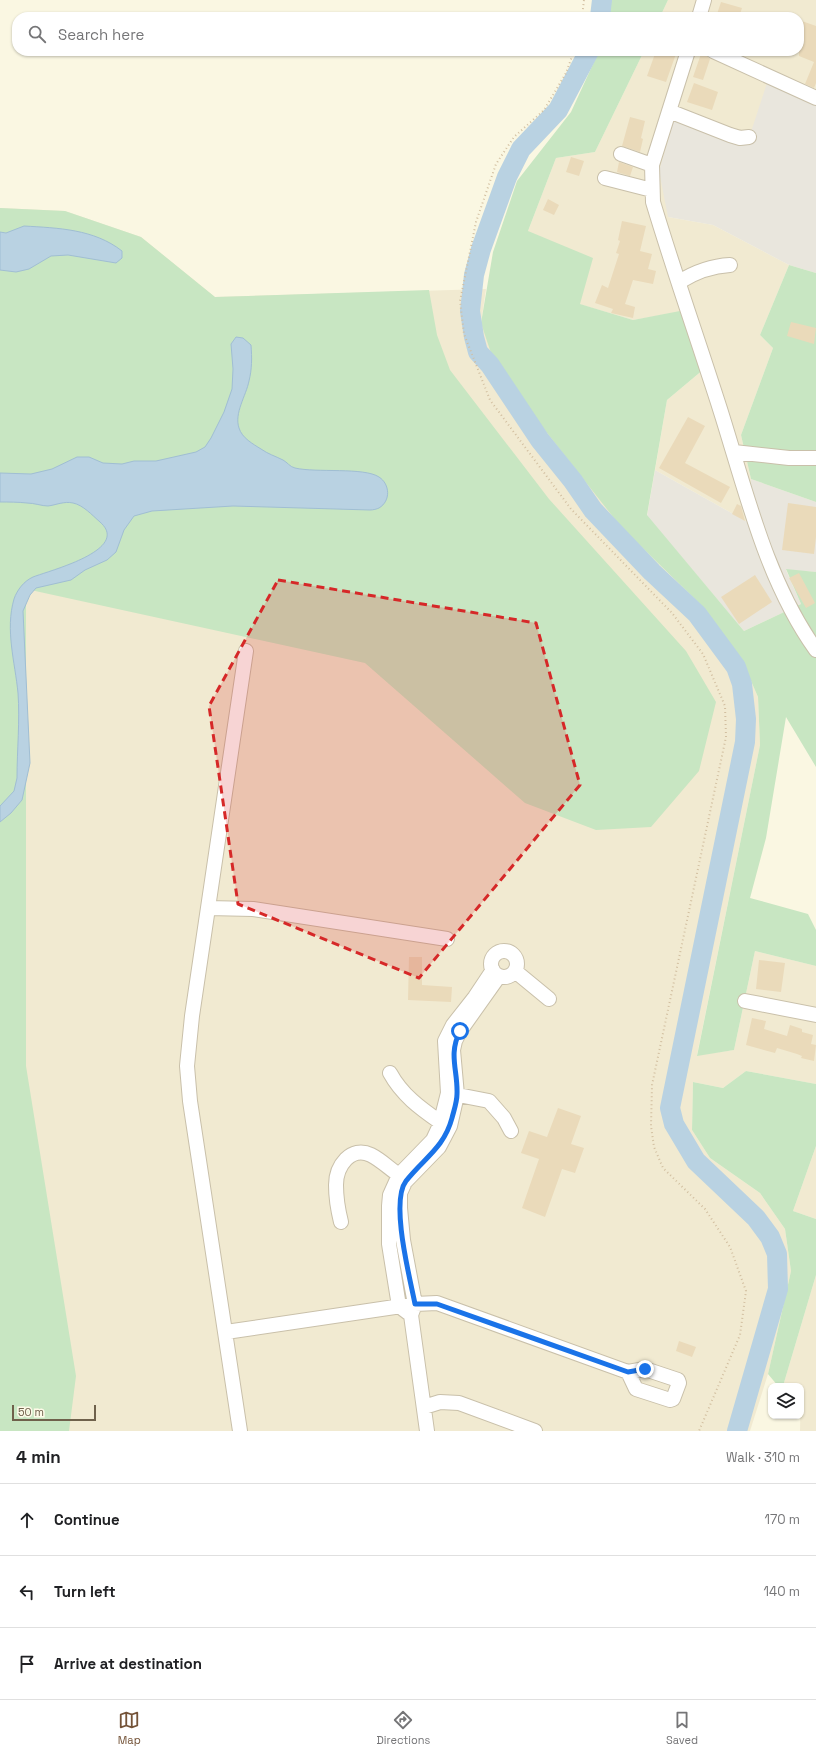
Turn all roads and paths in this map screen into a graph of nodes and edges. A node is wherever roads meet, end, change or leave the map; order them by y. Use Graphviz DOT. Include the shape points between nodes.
graph roads {
  1 [pos="584,0"];
  2 [pos="704,0"];
  3 [pos="583,12"];
  4 [pos="700,12"];
  5 [pos="572,56"];
  6 [pos="686,56"];
  7 [pos="724,56"];
  8 [pos="816,98"];
  9 [pos="669,111"];
  10 [pos="749,137"];
  11 [pos="621,154"];
  12 [pos="652,165"];
  13 [pos="605,178"];
  14 [pos="652,190"];
  15 [pos="730,266"];
  16 [pos="679,282"];
  17 [pos="734,452"];
  18 [pos="816,458"];
  19 [pos="816,650"];
  20 [pos="246,651"];
  21 [pos="208,908"];
  22 [pos="447,939"];
  23 [pos="515,971"];
  24 [pos="496,973"];
  25 [pos="549,999"];
  26 [pos="745,1001"];
  27 [pos="816,1015"];
  28 [pos="390,1073"];
  29 [pos="453,1094"];
  30 [pos="440,1122"];
  31 [pos="511,1131"];
  32 [pos="399,1175"];
  33 [pos="341,1222"];
  34 [pos="396,1242"];
  35 [pos="399,1306"];
  36 [pos="413,1310"];
  37 [pos="226,1332"];
  38 [pos="628,1372"];
  39 [pos="424,1407"];
  40 [pos="240,1431"];
  41 [pos="427,1431"];
  42 [pos="534,1431"];
  43 [pos="699,1431"];
  1 -- 3 [label="path"];
  2 -- 4 [label="street"];
  5 -- 43 [label="path" via="566,74 544,110 514,137 496,164 476,222 460,301 464,334 490,400 571,509 672,613 703,654 725,706 726,738 652,1085 651,1126 654,1147 663,1168 705,1209 730,1247 746,1291 740,1335"];
  6 -- 9 [label="street"];
  7 -- 8 [label="street"];
  9 -- 10 [label="street" via="730,135"];
  9 -- 12 [label="street"];
  11 -- 12 [label="street"];
  12 -- 14 [label="street"];
  13 -- 14 [label="street"];
  14 -- 16 [label="street" via="653,202"];
  15 -- 16 [label="street" via="704,269"];
  16 -- 17 [label="street"];
  17 -- 18 [label="street"];
  17 -- 19 [label="street" via="771,566 792,610"];
  20 -- 21 [label="street"];
  21 -- 22 [label="street" via="253,909"];
  21 -- 37 [label="street" via="187,1066 190,1101"];
  23 -- 24 [label="street" via="508,976"];
  23 -- 24 [label="street" via="516,958 505,951 493,957 491,966"];
  23 -- 25 [label="street"];
  24 -- 29 [label="street" via="452,1025 445,1041"];
  26 -- 27 [label="street"];
  28 -- 30 [label="street" via="397,1086 410,1100"];
  29 -- 30 [label="street"];
  29 -- 31 [label="street" via="489,1101 504,1118"];
  29 -- 34 [label="street" via="450,1126 439,1147 405,1182 400,1193"];
  30 -- 32 [label="street" via="433,1140"];
  32 -- 33 [label="street" via="371,1155 361,1152 347,1157 338,1172 336,1183"];
  32 -- 34 [label="street" via="390,1195 389,1206"];
  34 -- 35 [label="street"];
  34 -- 36 [label="street"];
  35 -- 36 [label="street"];
  35 -- 37 [label="street"];
  36 -- 38 [label="street" via="437,1304"];
  36 -- 39 [label="street"];
  37 -- 40 [label="street"];
  39 -- 41 [label="street"];
  39 -- 42 [label="street" via="440,1402 459,1404"];
}
